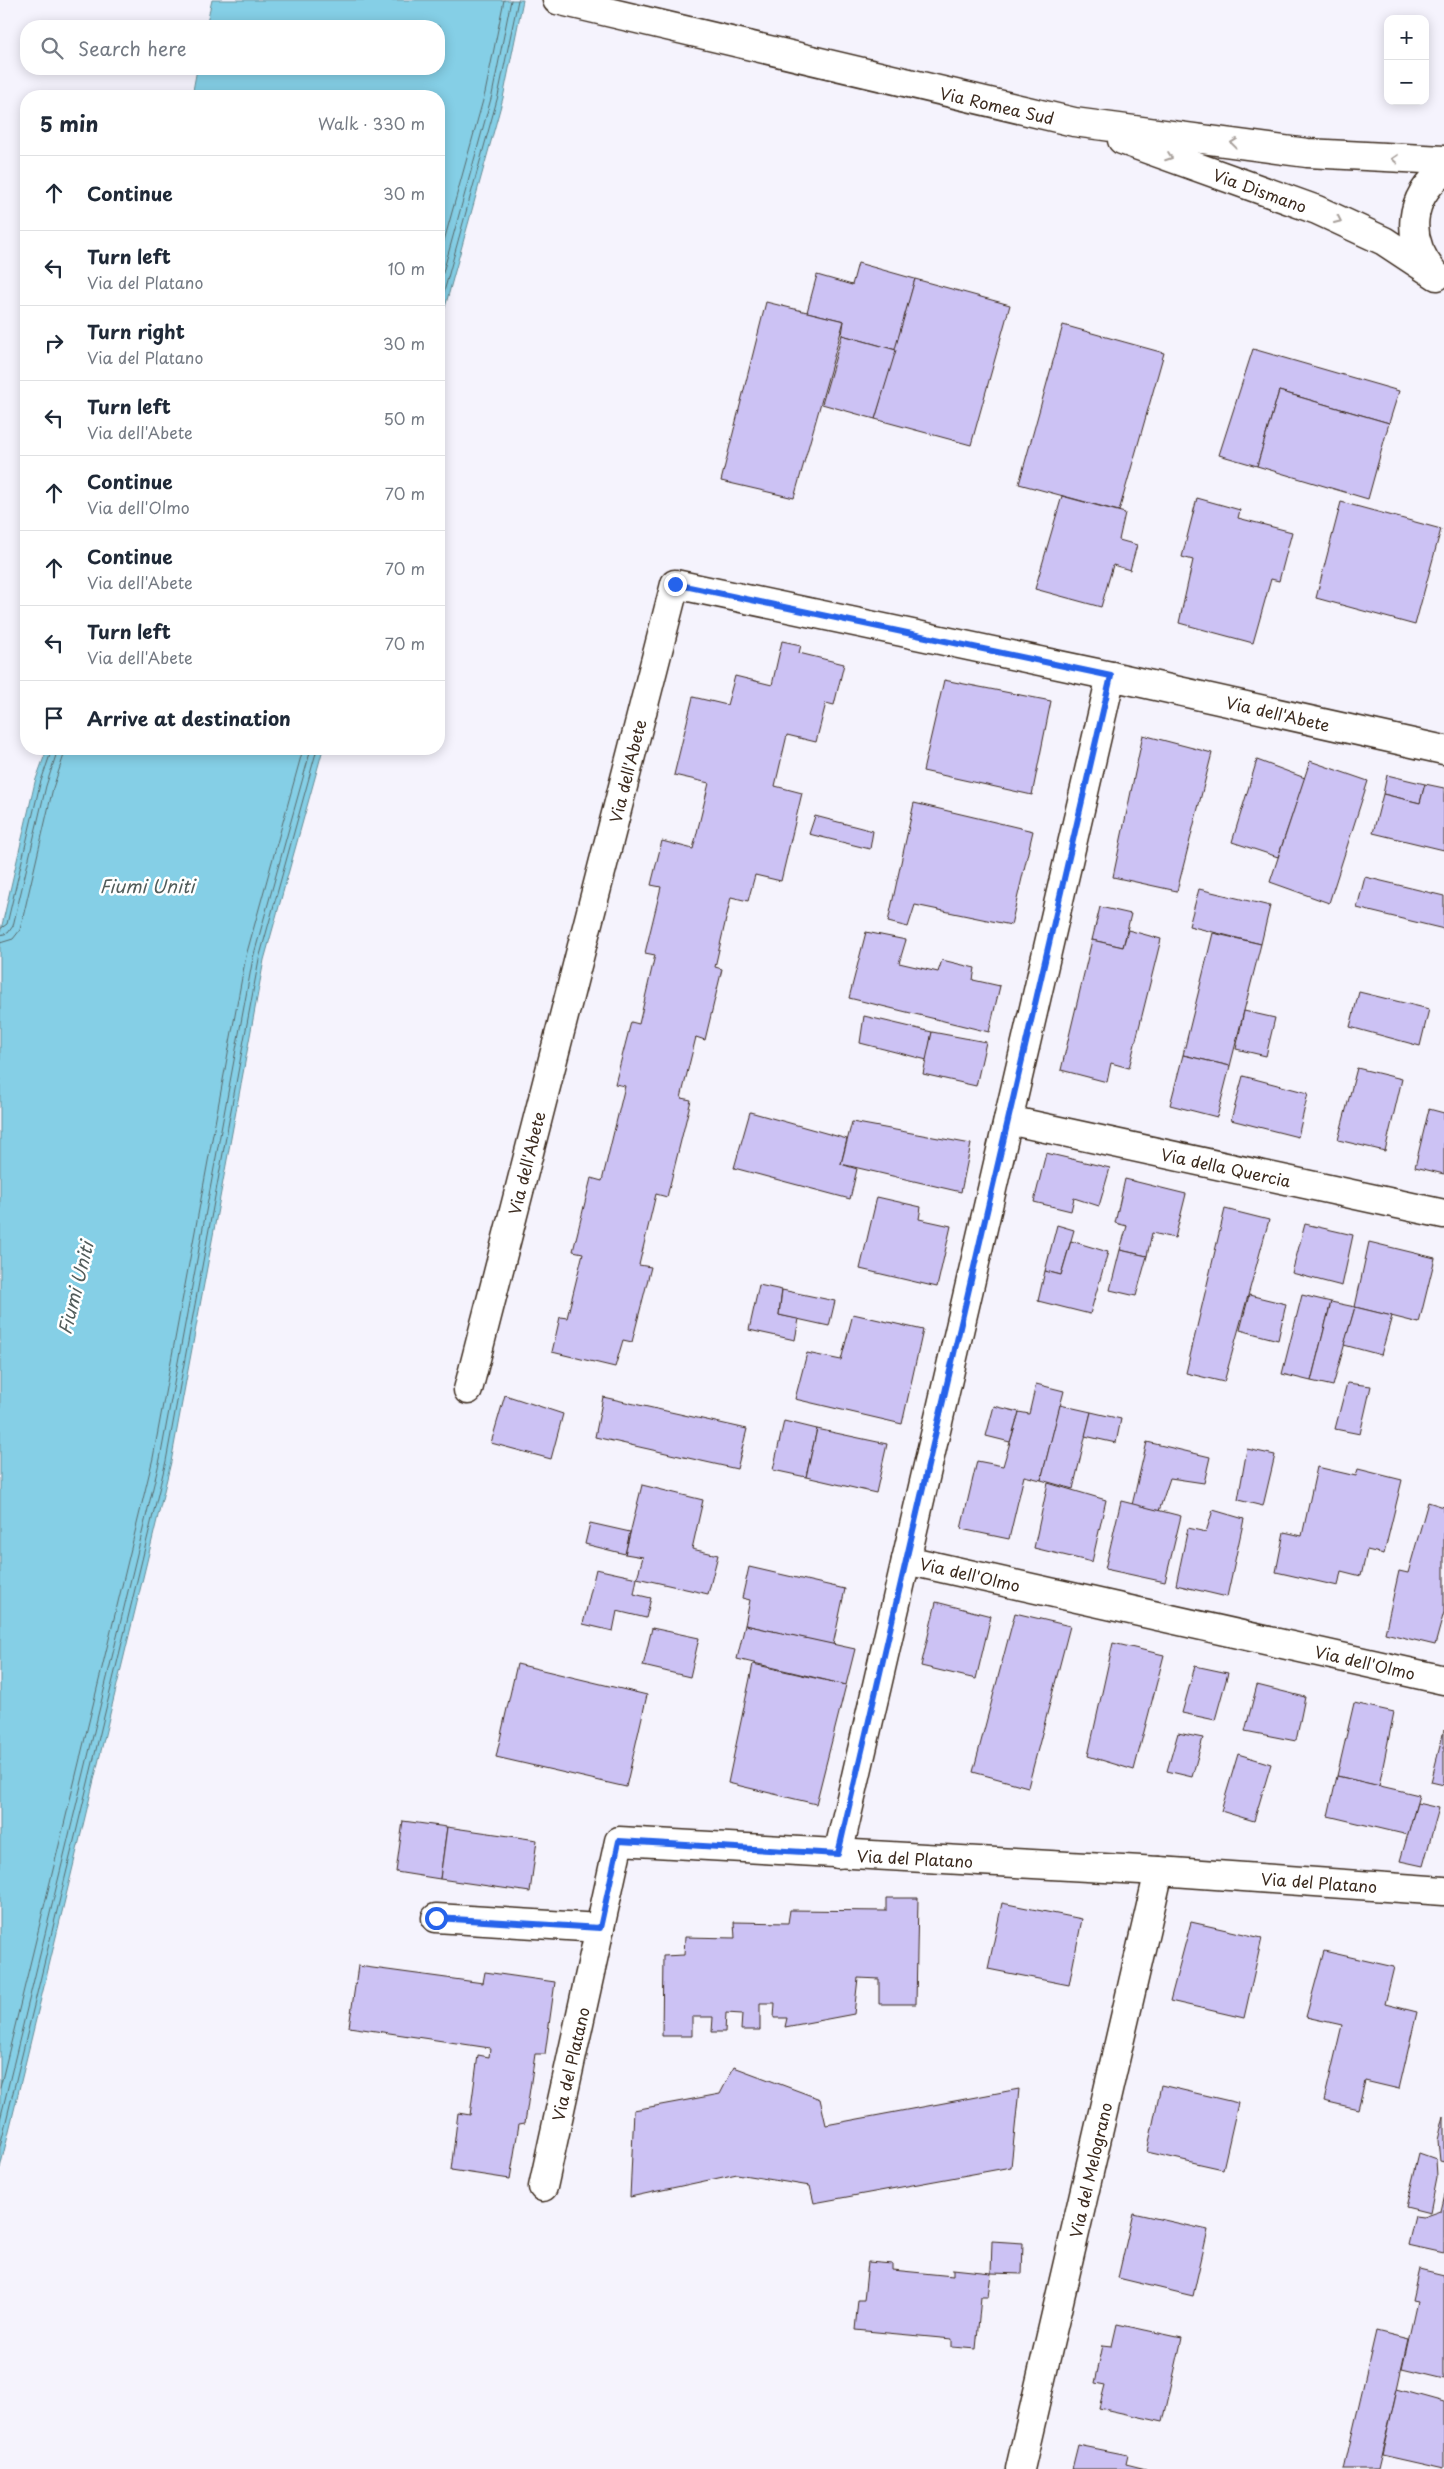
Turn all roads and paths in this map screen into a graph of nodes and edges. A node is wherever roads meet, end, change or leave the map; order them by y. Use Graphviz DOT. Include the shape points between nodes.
graph roads {
  1 [pos="557,0"];
  2 [pos="1074,122"];
  3 [pos="1444,160"];
  4 [pos="1444,171"];
  5 [pos="1440,278"];
  6 [pos="1111,676"];
  7 [pos="1444,750"];
  8 [pos="1008,1120"];
  9 [pos="1444,1214"];
  10 [pos="468,1390"];
  11 [pos="906,1560"];
  12 [pos="1444,1680"];
  13 [pos="838,1854"];
  14 [pos="1159,1872"];
  15 [pos="1444,1891"];
  16 [pos="436,1918"];
  17 [pos="600,1928"];
  18 [pos="543,2187"];
  19 [pos="1020,2469"];
  1 -- 2 [label="street, Via Romea Sud"];
  3 -- 2 [label="street, Via Romea Sud, one-way" via="1307,153"];
  2 -- 5 [label="street, Via Dismano, one-way" via="1317,210 1384,241"];
  4 -- 5 [label="street" via="1421,197 1414,218 1415,239 1423,259"];
  6 -- 7 [label="street, Via dell'Abete"];
  6 -- 8 [label="street"];
  6 -- 10 [label="street, Via dell'Abete" via="675,584"];
  8 -- 9 [label="street, Via della Quercia"];
  8 -- 11 [label="street, Via dell'Olmo"];
  11 -- 12 [label="street, Via dell'Olmo"];
  11 -- 13 [label="street"];
  13 -- 14 [label="street, Via del Platano"];
  13 -- 17 [label="street, Via del Platano" via="619,1841"];
  14 -- 15 [label="street, Via del Platano"];
  14 -- 19 [label="street, Via del Melograno"];
  16 -- 17 [label="street"];
  17 -- 18 [label="street, Via del Platano"];
}
